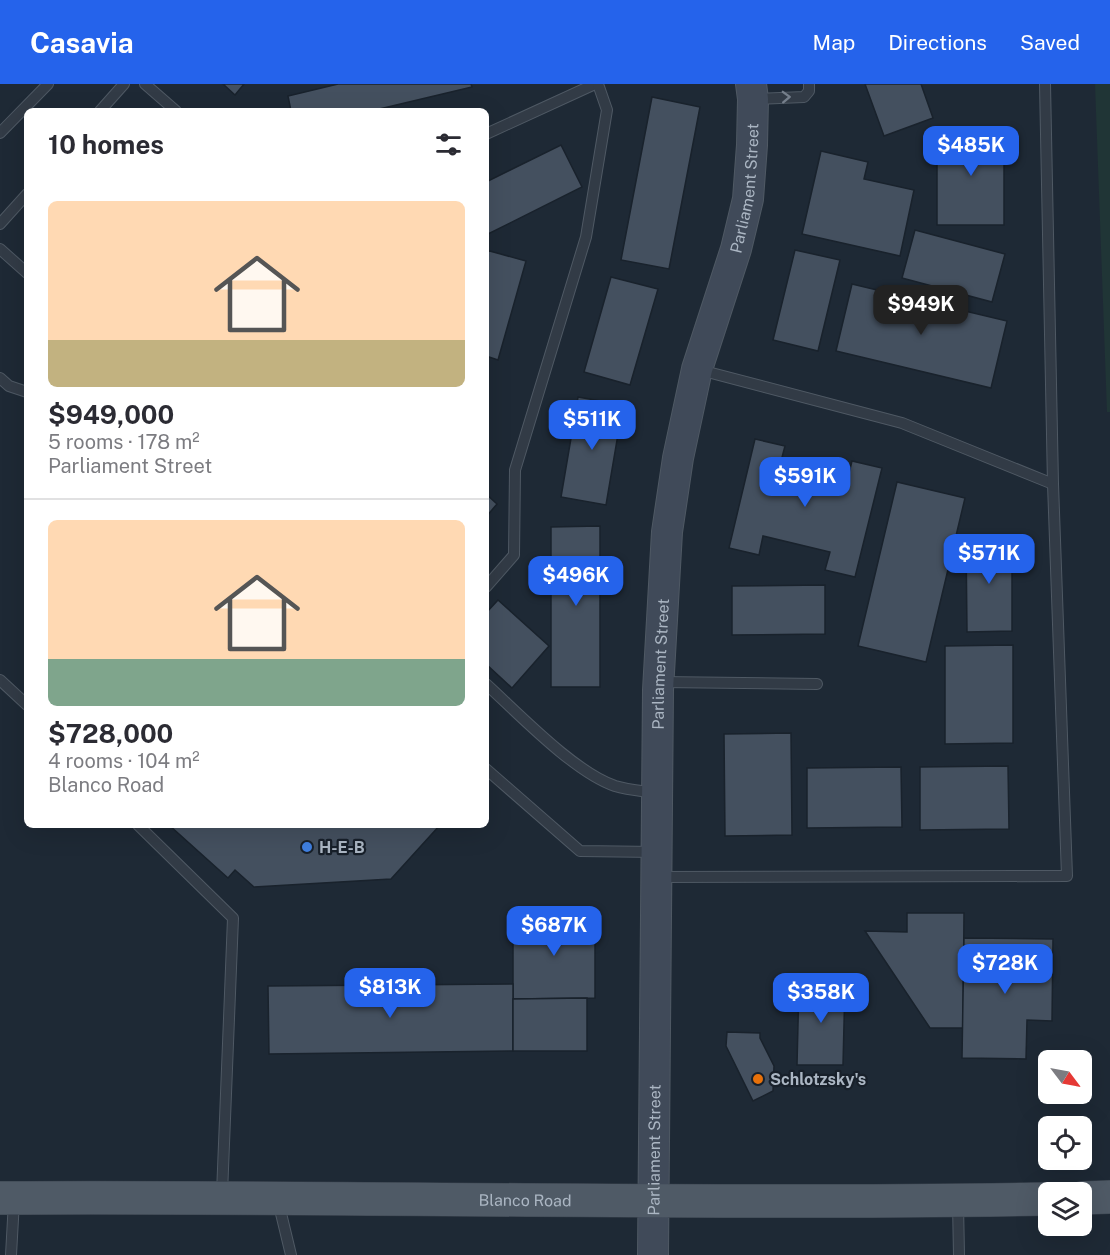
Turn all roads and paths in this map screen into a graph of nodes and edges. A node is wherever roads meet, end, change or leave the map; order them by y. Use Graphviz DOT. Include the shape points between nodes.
graph roads {
  1 [pos="48,84"];
  2 [pos="124,84"];
  3 [pos="145,84"];
  4 [pos="596,84"];
  5 [pos="809,84"];
  6 [pos="1045,84"];
  7 [pos="752,91"];
  8 [pos="24,108"];
  9 [pos="24,108"];
  10 [pos="103,108"];
  11 [pos="173,108"];
  12 [pos="0,133"];
  13 [pos="489,133"];
  14 [pos="24,197"];
  15 [pos="0,224"];
  16 [pos="0,249"];
  17 [pos="24,270"];
  18 [pos="697,369"];
  19 [pos="0,378"];
  20 [pos="24,391"];
  21 [pos="1053,484"];
  22 [pos="489,584"];
  23 [pos="0,680"];
  24 [pos="658,681"];
  25 [pos="818,684"];
  26 [pos="489,687"];
  27 [pos="24,702"];
  28 [pos="489,772"];
  29 [pos="657,794"];
  30 [pos="141,828"];
  31 [pos="656,865"];
  32 [pos="222,1197"];
  33 [pos="1110,1197"];
  34 [pos="7,1198"];
  35 [pos="277,1198"];
  36 [pos="1092,1198"];
  37 [pos="1038,1199"];
  38 [pos="958,1200"];
  39 [pos="652,1201"];
  40 [pos="11,1255"];
  41 [pos="291,1255"];
  42 [pos="653,1255"];
  43 [pos="959,1255"];
  1 -- 8 [label="lane"];
  2 -- 10 [label="lane"];
  3 -- 11 [label="lane"];
  4 -- 13 [label="lane"];
  4 -- 22 [label="lane" via="607,111 586,237 515,470 514,555"];
  7 -- 5 [label="lane, one-way" via="804,96"];
  6 -- 21 [label="lane"];
  7 -- 18 [label="street, Parliament Street" via="748,199"];
  9 -- 12 [label="lane"];
  14 -- 15 [label="lane"];
  16 -- 17 [label="lane"];
  18 -- 21 [label="lane" via="902,423"];
  18 -- 24 [label="street, Parliament Street" via="667,531"];
  19 -- 20 [label="lane"];
  21 -- 31 [label="lane" via="1067,876"];
  23 -- 27 [label="lane"];
  24 -- 25 [label="lane"];
  24 -- 29 [label="street, Parliament Street"];
  26 -- 29 [label="lane" via="584,769 614,785"];
  28 -- 31 [label="lane" via="580,851"];
  29 -- 31 [label="street, Parliament Street"];
  30 -- 32 [label="lane" via="233,918"];
  31 -- 39 [label="street, Parliament Street"];
  32 -- 34 [label="main road, Blanco Road"];
  32 -- 35 [label="main road, Blanco Road"];
  33 -- 36 [label="main road"];
  34 -- 40 [label="lane"];
  35 -- 39 [label="main road, Blanco Road"];
  35 -- 41 [label="lane"];
  37 -- 38 [label="main road, Blanco Road"];
  38 -- 39 [label="main road, Blanco Road"];
  38 -- 43 [label="lane"];
  39 -- 42 [label="street, Parliament Street"];
}
